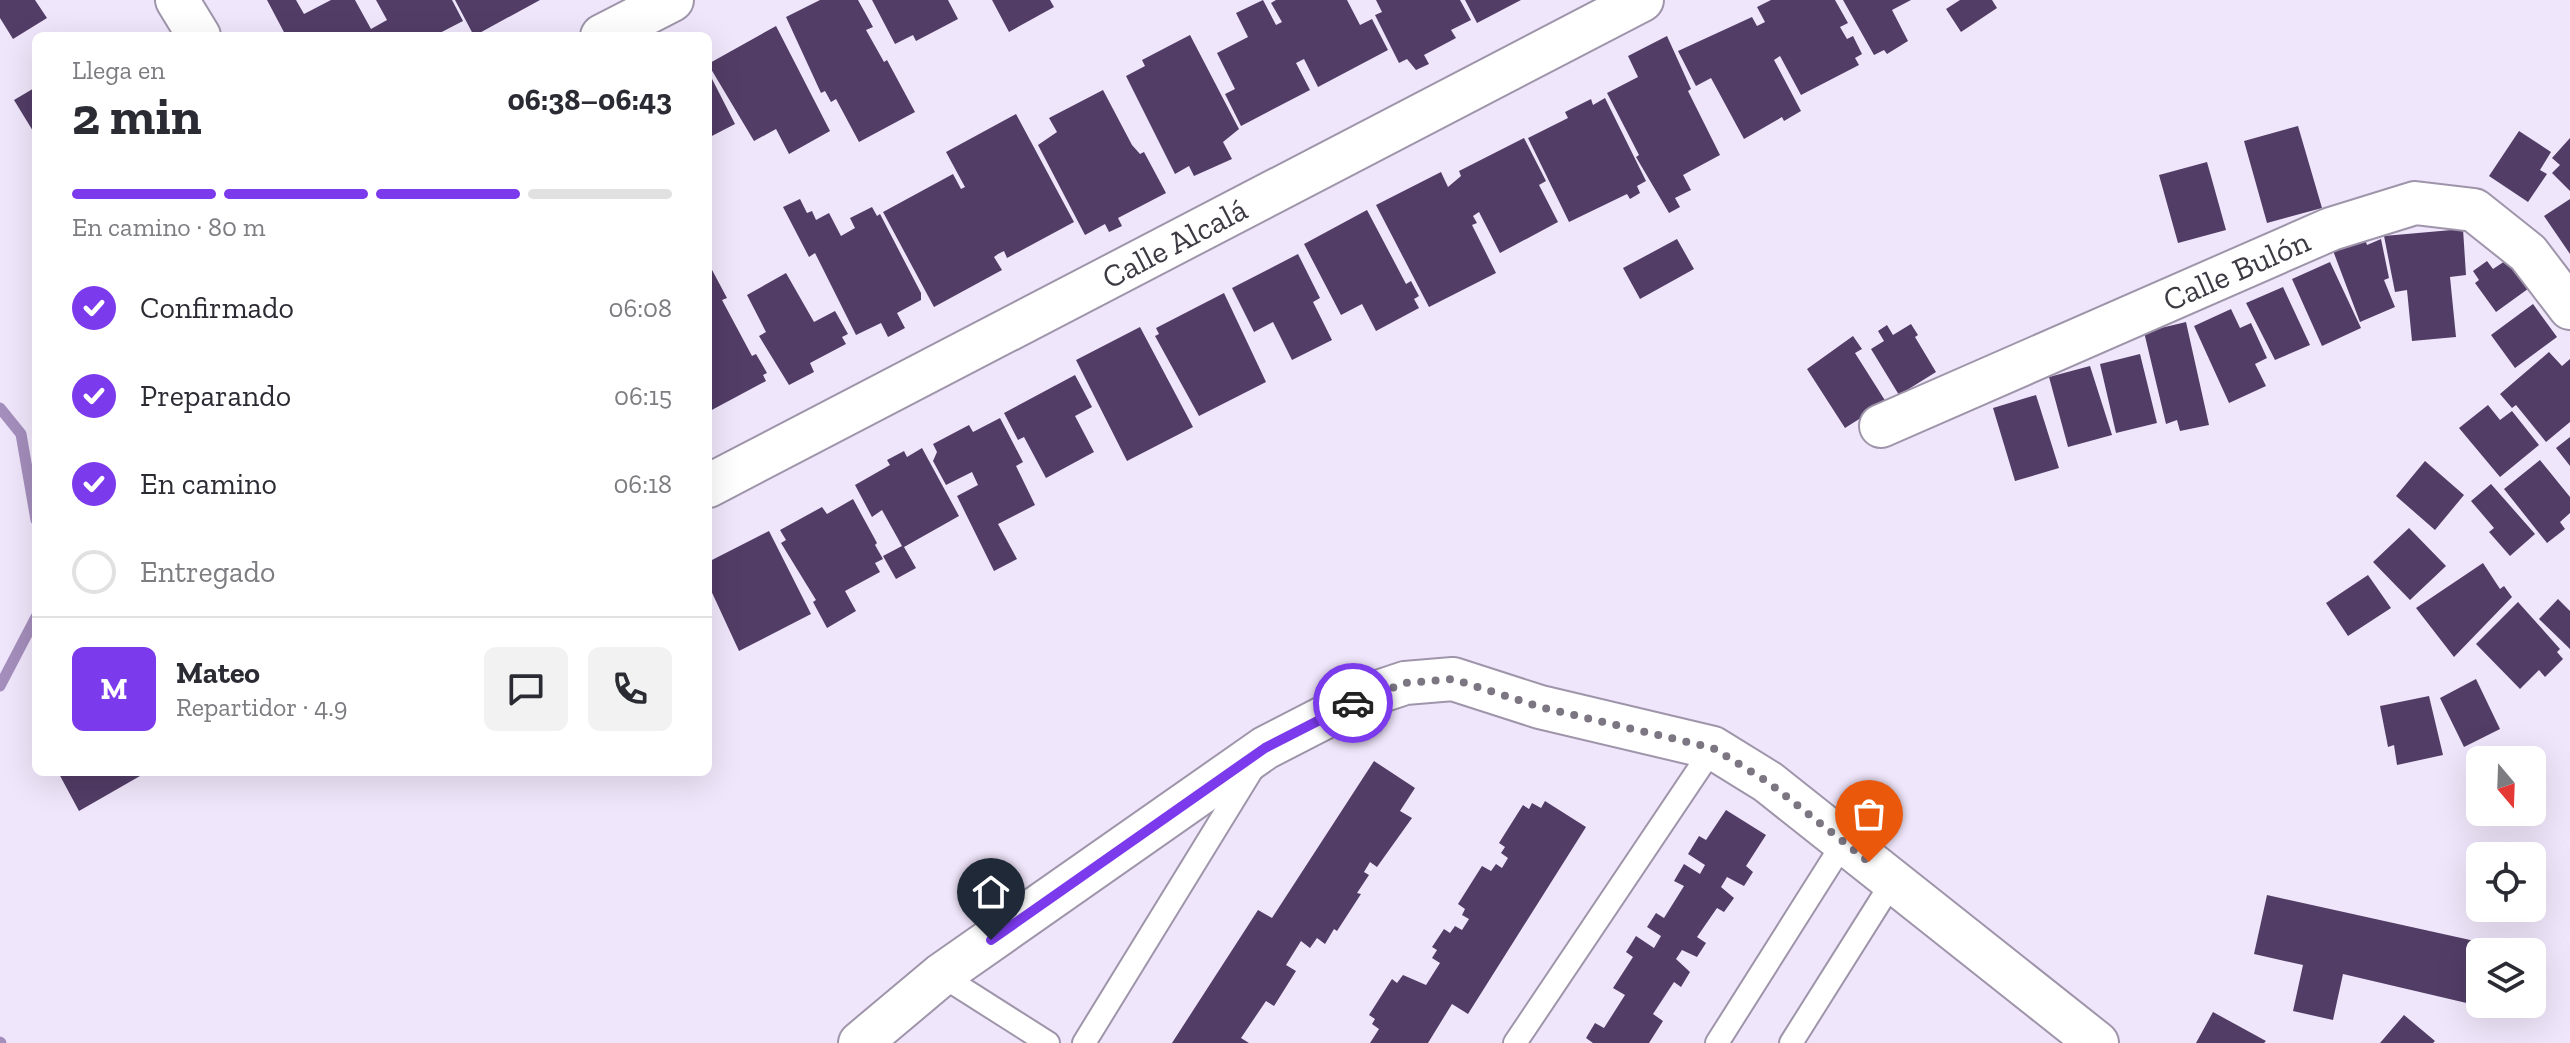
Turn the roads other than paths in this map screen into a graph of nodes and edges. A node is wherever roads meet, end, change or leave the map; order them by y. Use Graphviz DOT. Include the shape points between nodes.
graph roads {
  1 [pos="177,0"];
  2 [pos="672,0"];
  3 [pos="1642,0"];
  4 [pos="197,32"];
  5 [pos="610,32"];
  6 [pos="2570,308"];
  7 [pos="1881,426"];
  8 [pos="712,484"];
  9 [pos="1265,748"];
  10 [pos="1713,748"];
  11 [pos="1844,842"];
  12 [pos="1893,881"];
  13 [pos="941,975"];
  14 [pos="860,1043"];
  15 [pos="1048,1043"];
  16 [pos="1084,1043"];
  17 [pos="1515,1043"];
  18 [pos="1717,1043"];
  19 [pos="1791,1043"];
  20 [pos="2097,1043"];
  1 -- 4 [label="street"];
  2 -- 5 [label="street"];
  3 -- 8 [label="street, Calle Alcalá"];
  6 -- 7 [label="street, Calle Bulón" via="2528,253 2474,210 2415,203 2331,229"];
  9 -- 10 [label="street" via="1366,696 1405,683 1453,679 1540,707"];
  9 -- 13 [label="street"];
  9 -- 16 [label="lane"];
  10 -- 11 [label="street" via="1768,782"];
  10 -- 17 [label="lane"];
  11 -- 12 [label="street"];
  11 -- 18 [label="lane"];
  12 -- 19 [label="lane"];
  12 -- 20 [label="street"];
  13 -- 14 [label="street"];
  13 -- 15 [label="lane"];
}
